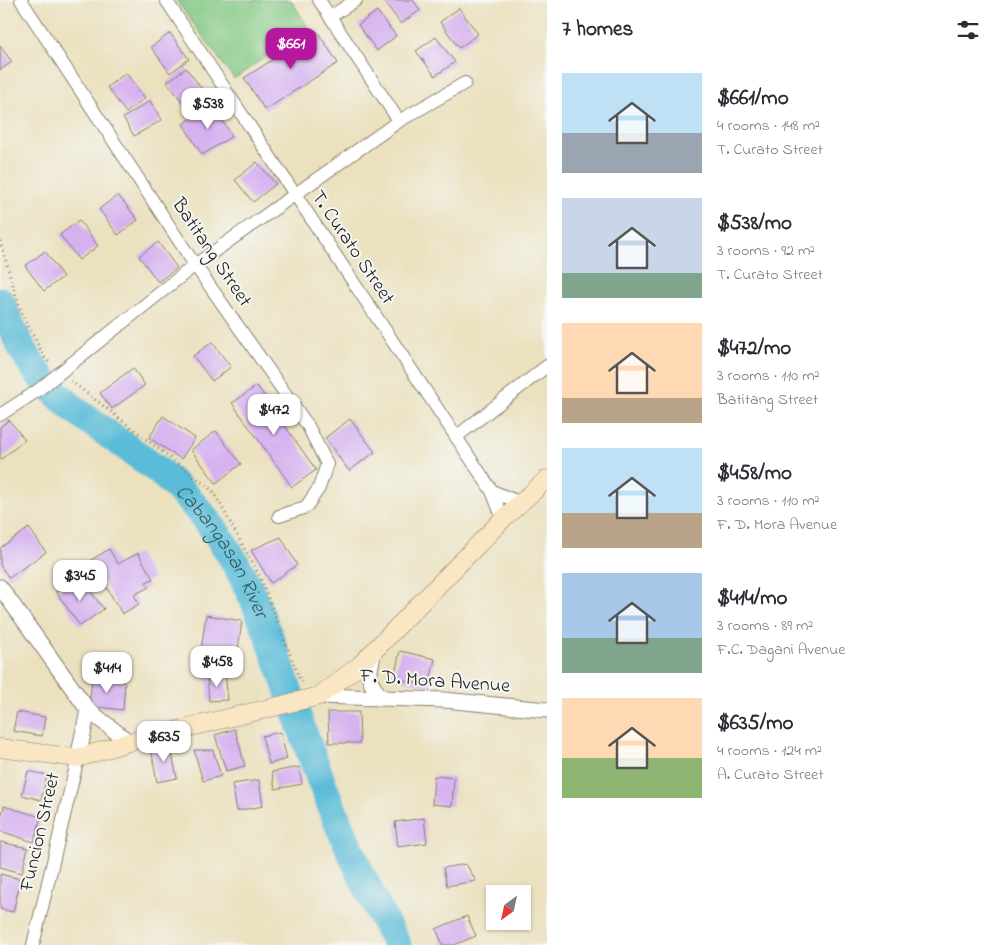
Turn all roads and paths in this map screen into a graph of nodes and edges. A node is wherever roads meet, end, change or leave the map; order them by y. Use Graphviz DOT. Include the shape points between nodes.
graph roads {
  1 [pos="21,0"];
  2 [pos="166,0"];
  3 [pos="319,0"];
  4 [pos="356,0"];
  5 [pos="330,17"];
  6 [pos="465,83"];
  7 [pos="399,121"];
  8 [pos="294,195"];
  9 [pos="0,242"];
  10 [pos="195,265"];
  11 [pos="547,366"];
  12 [pos="60,374"];
  13 [pos="0,415"];
  14 [pos="456,437"];
  15 [pos="547,479"];
  16 [pos="492,491"];
  17 [pos="520,503"];
  18 [pos="279,516"];
  19 [pos="503,519"];
  20 [pos="0,587"];
  21 [pos="374,651"];
  22 [pos="384,698"];
  23 [pos="305,700"];
  24 [pos="88,710"];
  25 [pos="547,710"];
  26 [pos="130,742"];
  27 [pos="0,748"];
  28 [pos="78,758"];
  29 [pos="33,945"];
  1 -- 10 [label="street, Batitang Street"];
  2 -- 8 [label="street, T. Curato Street"];
  3 -- 5 [label="street"];
  4 -- 5 [label="street"];
  5 -- 7 [label="street"];
  6 -- 7 [label="street"];
  7 -- 8 [label="street"];
  8 -- 10 [label="street"];
  8 -- 14 [label="street, T. Curato Street"];
  9 -- 12 [label="path" via="21,312 45,358"];
  10 -- 12 [label="street"];
  10 -- 18 [label="street, Batitang Street" via="308,426 327,464 319,488 306,507"];
  11 -- 14 [label="street"];
  12 -- 13 [label="street"];
  12 -- 23 [label="path" via="212,490 260,577 286,639"];
  14 -- 16 [label="street, T. Curato Street"];
  15 -- 17 [label="main road"];
  16 -- 17 [label="street"];
  16 -- 19 [label="street, T. Curato Street"];
  17 -- 19 [label="main road"];
  19 -- 21 [label="main road"];
  20 -- 24 [label="street"];
  21 -- 22 [label="street" via="369,678 373,689"];
  21 -- 23 [label="main road" via="360,665"];
  22 -- 23 [label="street, F. D. Mora Avenue"];
  22 -- 25 [label="street, F. D. Mora Avenue"];
  23 -- 26 [label="main road"];
  24 -- 26 [label="street"];
  24 -- 28 [label="street"];
  26 -- 28 [label="main road"];
  27 -- 28 [label="main road"];
  28 -- 29 [label="street, Funcion Street"];
}
